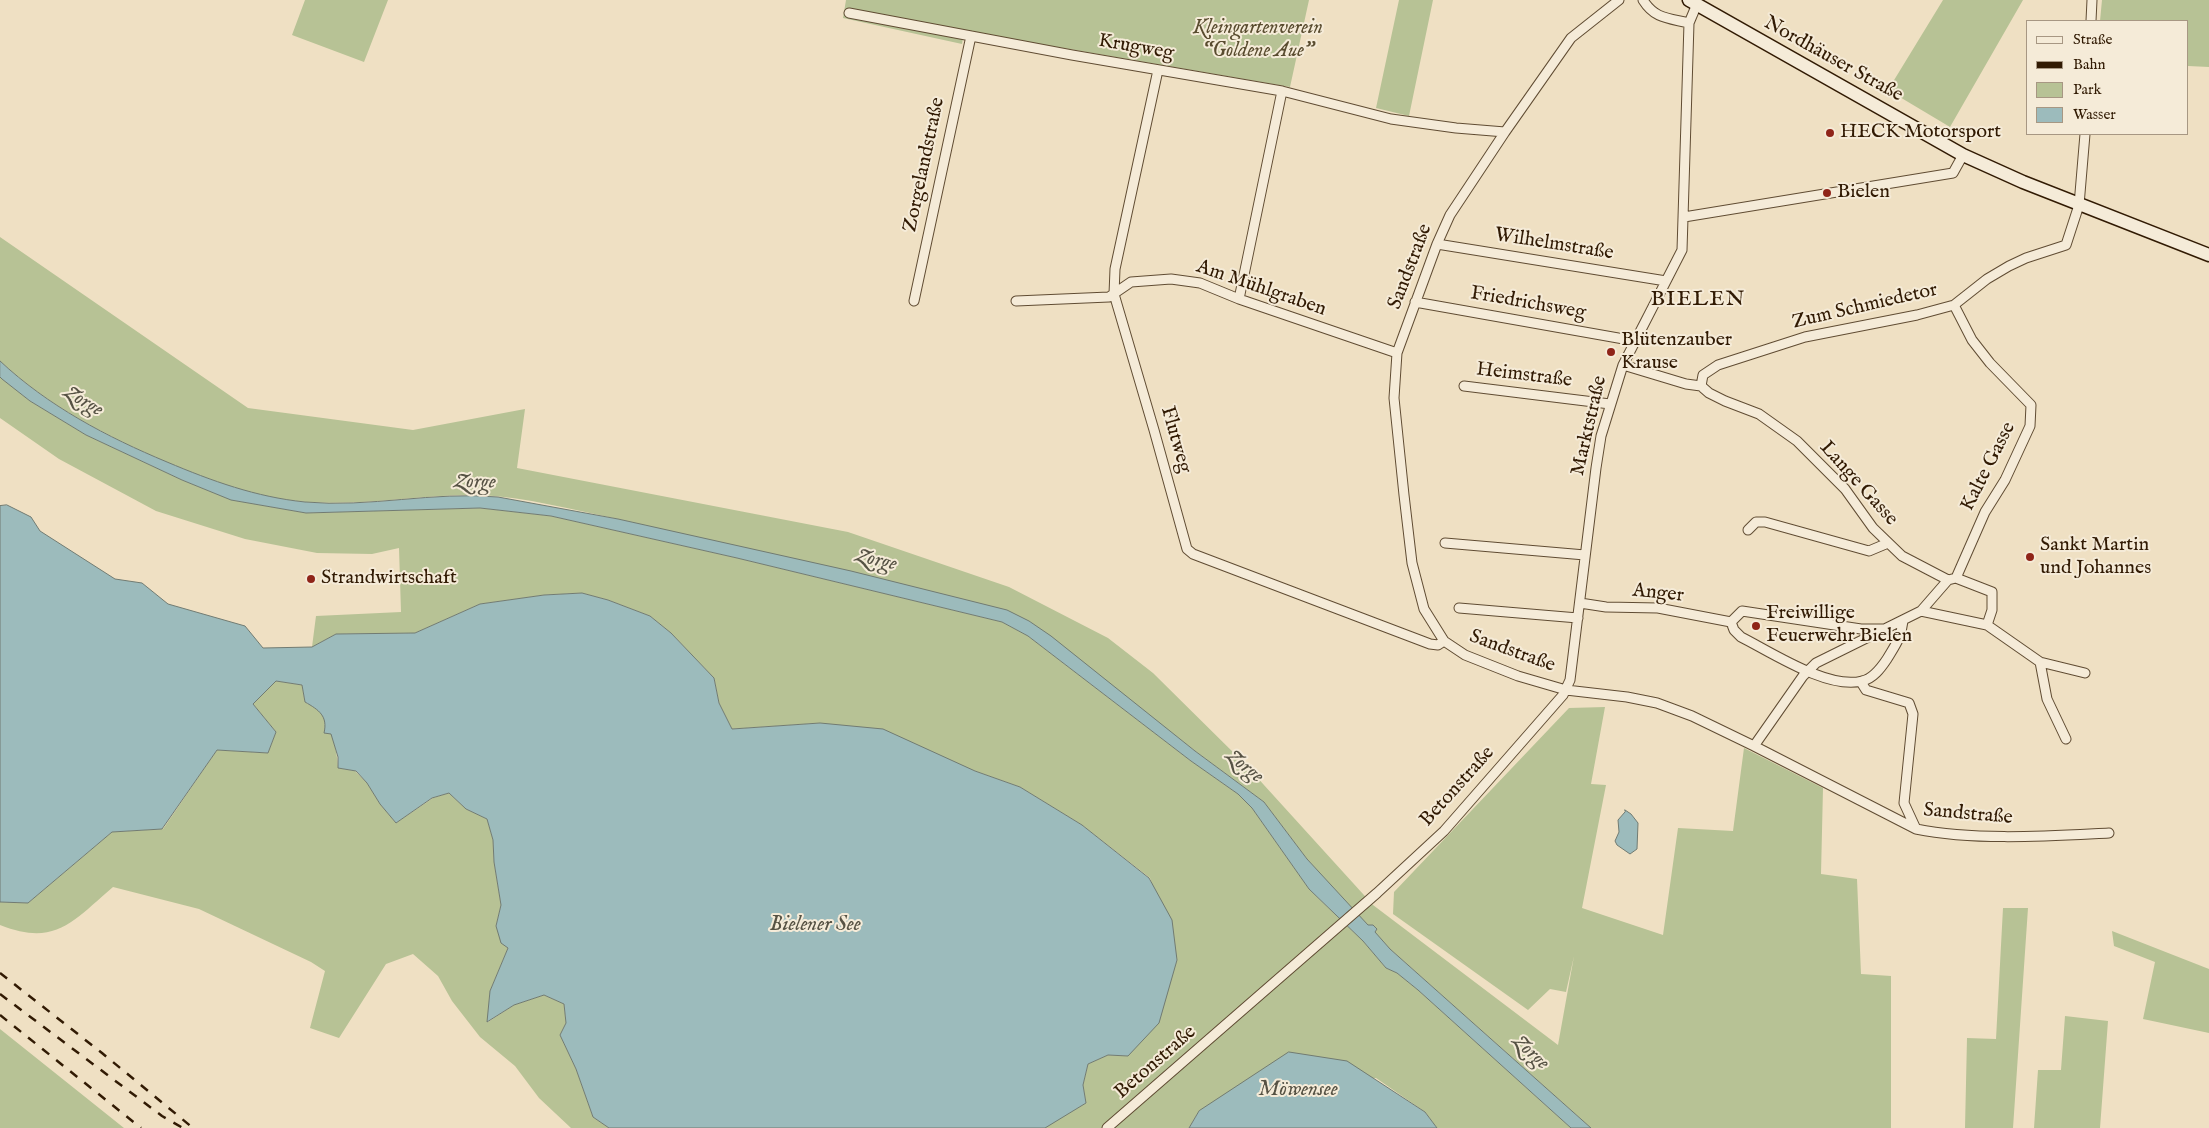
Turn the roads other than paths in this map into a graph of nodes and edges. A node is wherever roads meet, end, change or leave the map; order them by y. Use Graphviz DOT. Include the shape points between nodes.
graph roads {
  1 [pos="1619,0"];
  2 [pos="1643,0"];
  3 [pos="2092,0"];
  4 [pos="1693,2"];
  5 [pos="848,13"];
  6 [pos="2091,20"];
  7 [pos="1689,23"];
  8 [pos="971,36"];
  9 [pos="1158,70"];
  10 [pos="1282,91"];
  11 [pos="1505,132"];
  12 [pos="2085,135"];
  13 [pos="1964,155"];
  14 [pos="2079,205"];
  15 [pos="1684,217"];
  16 [pos="1437,244"];
  17 [pos="2209,255"];
  18 [pos="1666,281"];
  19 [pos="1114,294"];
  20 [pos="1239,299"];
  21 [pos="914,301"];
  22 [pos="1016,301"];
  23 [pos="1415,302"];
  24 [pos="1954,305"];
  25 [pos="1635,341"];
  26 [pos="1397,353"];
  27 [pos="1623,365"];
  28 [pos="1464,386"];
  29 [pos="1701,386"];
  30 [pos="1610,404"];
  31 [pos="1748,530"];
  32 [pos="1445,543"];
  33 [pos="1888,543"];
  34 [pos="1585,555"];
  35 [pos="1952,579"];
  36 [pos="1580,603"];
  37 [pos="1459,608"];
  38 [pos="1921,611"];
  39 [pos="1578,618"];
  40 [pos="1903,621"];
  41 [pos="1731,622"];
  42 [pos="1987,625"];
  43 [pos="1887,629"];
  44 [pos="1444,641"];
  45 [pos="2040,662"];
  46 [pos="1807,672"];
  47 [pos="2085,673"];
  48 [pos="1861,682"];
  49 [pos="1566,690"];
  50 [pos="2066,739"];
  51 [pos="1754,746"];
  52 [pos="1916,829"];
  53 [pos="2109,833"];
  54 [pos="1107,1128"];
  1 -- 11 [label="street, Sandstraße" via="1571,38"];
  2 -- 7 [label="street" via="1650,12"];
  3 -- 6 [label="street"];
  4 -- 7 [label="street, Marktstraße"];
  4 -- 13 [label="main road, Nordhäuser Straße"];
  5 -- 8 [label="street, Krugweg"];
  7 -- 15 [label="street, Marktstraße"];
  8 -- 9 [label="street, Krugweg"];
  8 -- 21 [label="street, Zorgelandstraße"];
  9 -- 10 [label="street, Krugweg"];
  9 -- 19 [label="street, Flutweg" via="1115,269"];
  10 -- 11 [label="street, Krugweg" via="1391,119"];
  10 -- 20 [label="street"];
  11 -- 16 [label="street, Sandstraße" via="1450,215"];
  12 -- 14 [label="street"];
  13 -- 14 [label="main road, Nordhäuser Straße"];
  13 -- 15 [label="street" via="1953,173"];
  14 -- 17 [label="main road, Nordhäuser Straße"];
  14 -- 24 [label="street, Zum Schmiedetor" via="2066,245 2009,266"];
  15 -- 18 [label="street, Marktstraße" via="1682,250"];
  16 -- 18 [label="street, Wilhelmstraße"];
  16 -- 23 [label="street, Sandstraße"];
  18 -- 25 [label="street, Marktstraße"];
  19 -- 20 [label="street, Am Mühlgraben" via="1130,282 1170,279 1200,283"];
  19 -- 22 [label="street" via="1100,298"];
  19 -- 44 [label="street, Flutweg" via="1186,549 1430,644 1438,645"];
  20 -- 26 [label="street, Am Mühlgraben"];
  23 -- 25 [label="street, Friedrichsweg"];
  23 -- 26 [label="street, Sandstraße"];
  24 -- 29 [label="street, Zum Schmiedetor" via="1805,337 1718,365 1703,374"];
  24 -- 35 [label="street, Kalte Gasse" via="1972,340 2031,405 2030,426"];
  25 -- 27 [label="street, Marktstraße"];
  26 -- 44 [label="street, Sandstraße" via="1394,398 1412,563 1424,609"];
  27 -- 29 [label="street"];
  27 -- 30 [label="street, Marktstraße"];
  28 -- 30 [label="street, Heimstraße"];
  29 -- 33 [label="street, Lange Gasse" via="1725,401 1759,414 1796,442 1845,489"];
  30 -- 34 [label="street, Marktstraße" via="1600,444"];
  31 -- 33 [label="street" via="1756,522 1765,522 1869,551"];
  32 -- 34 [label="street"];
  33 -- 35 [label="street, Lange Gasse" via="1902,556"];
  34 -- 36 [label="street, Marktstraße"];
  35 -- 38 [label="street, Kalte Gasse"];
  35 -- 42 [label="street, Lange Gasse" via="1992,592 1992,610"];
  36 -- 39 [label="street, Marktstraße"];
  36 -- 41 [label="street, Anger" via="1658,608"];
  37 -- 39 [label="street"];
  38 -- 40 [label="street"];
  38 -- 42 [label="street"];
  39 -- 49 [label="street, Marktstraße"];
  40 -- 43 [label="street"];
  40 -- 48 [label="street" via="1901,637 1882,667 1871,678"];
  41 -- 43 [label="street" via="1742,611 1861,629"];
  41 -- 46 [label="street" via="1741,637"];
  42 -- 45 [label="street"];
  43 -- 46 [label="street" via="1825,658"];
  44 -- 49 [label="street, Sandstraße" via="1495,668"];
  45 -- 47 [label="street"];
  45 -- 50 [label="street" via="2047,699"];
  46 -- 48 [label="street"];
  46 -- 51 [label="street"];
  48 -- 52 [label="street" via="1866,690 1909,703 1911,708 1904,803"];
  49 -- 51 [label="street, Sandstraße" via="1657,703"];
  49 -- 54 [label="street, Betonstraße" via="1444,831"];
  51 -- 52 [label="street, Sandstraße"];
  52 -- 53 [label="street, Sandstraße" via="2020,837"];
}
